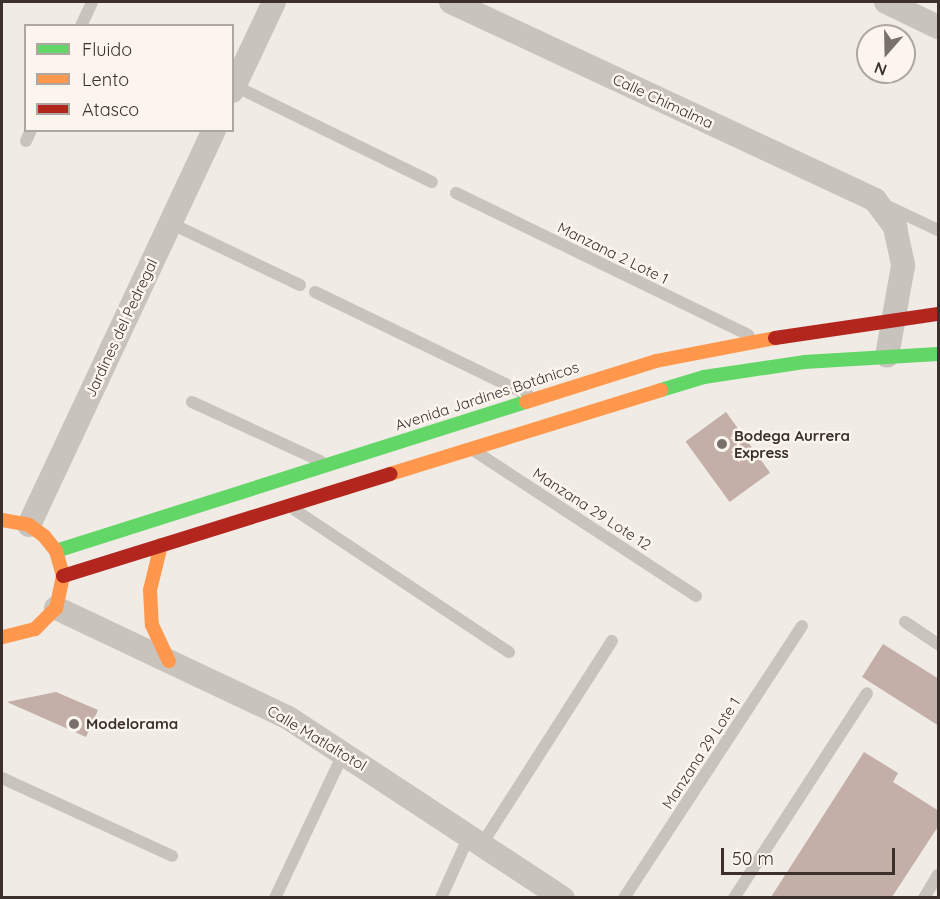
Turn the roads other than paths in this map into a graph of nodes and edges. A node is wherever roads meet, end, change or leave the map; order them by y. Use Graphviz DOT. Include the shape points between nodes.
graph roads {
  1 [pos="92,2"];
  2 [pos="274,2"];
  3 [pos="451,2"];
  4 [pos="886,2"];
  5 [pos="82,24"];
  6 [pos="939,27"];
  7 [pos="234,88"];
  8 [pos="213,132"];
  9 [pos="432,182"];
  10 [pos="456,194"];
  11 [pos="875,200"];
  12 [pos="170,224"];
  13 [pos="939,230"];
  14 [pos="300,285"];
  15 [pos="315,292"];
  16 [pos="939,314"];
  17 [pos="894,321"];
  18 [pos="758,340"];
  19 [pos="939,354"];
  20 [pos="888,356"];
  21 [pos="535,398"];
  22 [pos="192,402"];
  23 [pos="471,448"];
  24 [pos="327,464"];
  25 [pos="288,505"];
  26 [pos="2,520"];
  27 [pos="28,525"];
  28 [pos="161,545"];
  29 [pos="56,551"];
  30 [pos="63,576"];
  31 [pos="696,596"];
  32 [pos="56,608"];
  33 [pos="905,622"];
  34 [pos="802,626"];
  35 [pos="2,637"];
  36 [pos="612,641"];
  37 [pos="939,644"];
  38 [pos="509,652"];
  39 [pos="169,661"];
  40 [pos="867,693"];
  41 [pos="344,752"];
  42 [pos="2,778"];
  43 [pos="476,840"];
  44 [pos="172,856"];
  45 [pos="939,875"];
  46 [pos="275,897"];
  47 [pos="441,897"];
  48 [pos="563,897"];
  49 [pos="624,897"];
  50 [pos="734,897"];
  51 [pos="924,897"];
  1 -- 5 [label="lane"];
  2 -- 7 [label="street"];
  3 -- 11 [label="street, Calle Chimalma"];
  4 -- 6 [label="street"];
  7 -- 9 [label="lane"];
  8 -- 12 [label="street, Jardines del Pedregal"];
  10 -- 18 [label="lane, Manzana 2 Lote 1"];
  11 -- 13 [label="lane, Calle Chimalma"];
  11 -- 17 [label="street, Calle Chimalma" via="895,227 902,252"];
  12 -- 14 [label="lane"];
  12 -- 27 [label="street, Jardines del Pedregal"];
  15 -- 21 [label="lane"];
  16 -- 17 [label="street, Avenida Jardines Botánicos"];
  17 -- 18 [label="street, Avenida Jardines Botánicos"];
  17 -- 20 [label="street, Calle Chimalma"];
  18 -- 21 [label="street, Avenida Jardines Botánicos" via="656,361"];
  19 -- 20 [label="street"];
  20 -- 23 [label="street" via="773,365 704,377"];
  21 -- 24 [label="street, Avenida Jardines Botánicos"];
  22 -- 24 [label="lane"];
  23 -- 25 [label="street"];
  23 -- 31 [label="lane, Manzana 29 Lote 12"];
  24 -- 29 [label="street, Avenida Jardines Botánicos"];
  25 -- 28 [label="street"];
  25 -- 38 [label="lane"];
  26 -- 27 [label="street"];
  27 -- 29 [label="street"];
  28 -- 30 [label="street"];
  28 -- 39 [label="street" via="150,590 152,625"];
  29 -- 30 [label="street"];
  30 -- 32 [label="street"];
  32 -- 35 [label="street" via="35,629"];
  32 -- 39 [label="street, Calle Matlaltotol"];
  33 -- 37 [label="lane"];
  34 -- 49 [label="lane, Manzana 29 Lote 1"];
  36 -- 43 [label="lane"];
  39 -- 41 [label="street, Calle Matlaltotol" via="287,717"];
  40 -- 50 [label="lane"];
  41 -- 43 [label="street, Calle Matlaltotol"];
  41 -- 46 [label="lane"];
  42 -- 44 [label="lane"];
  43 -- 47 [label="lane"];
  43 -- 48 [label="street, Calle Matlaltotol"];
  45 -- 51 [label="lane"];
}
